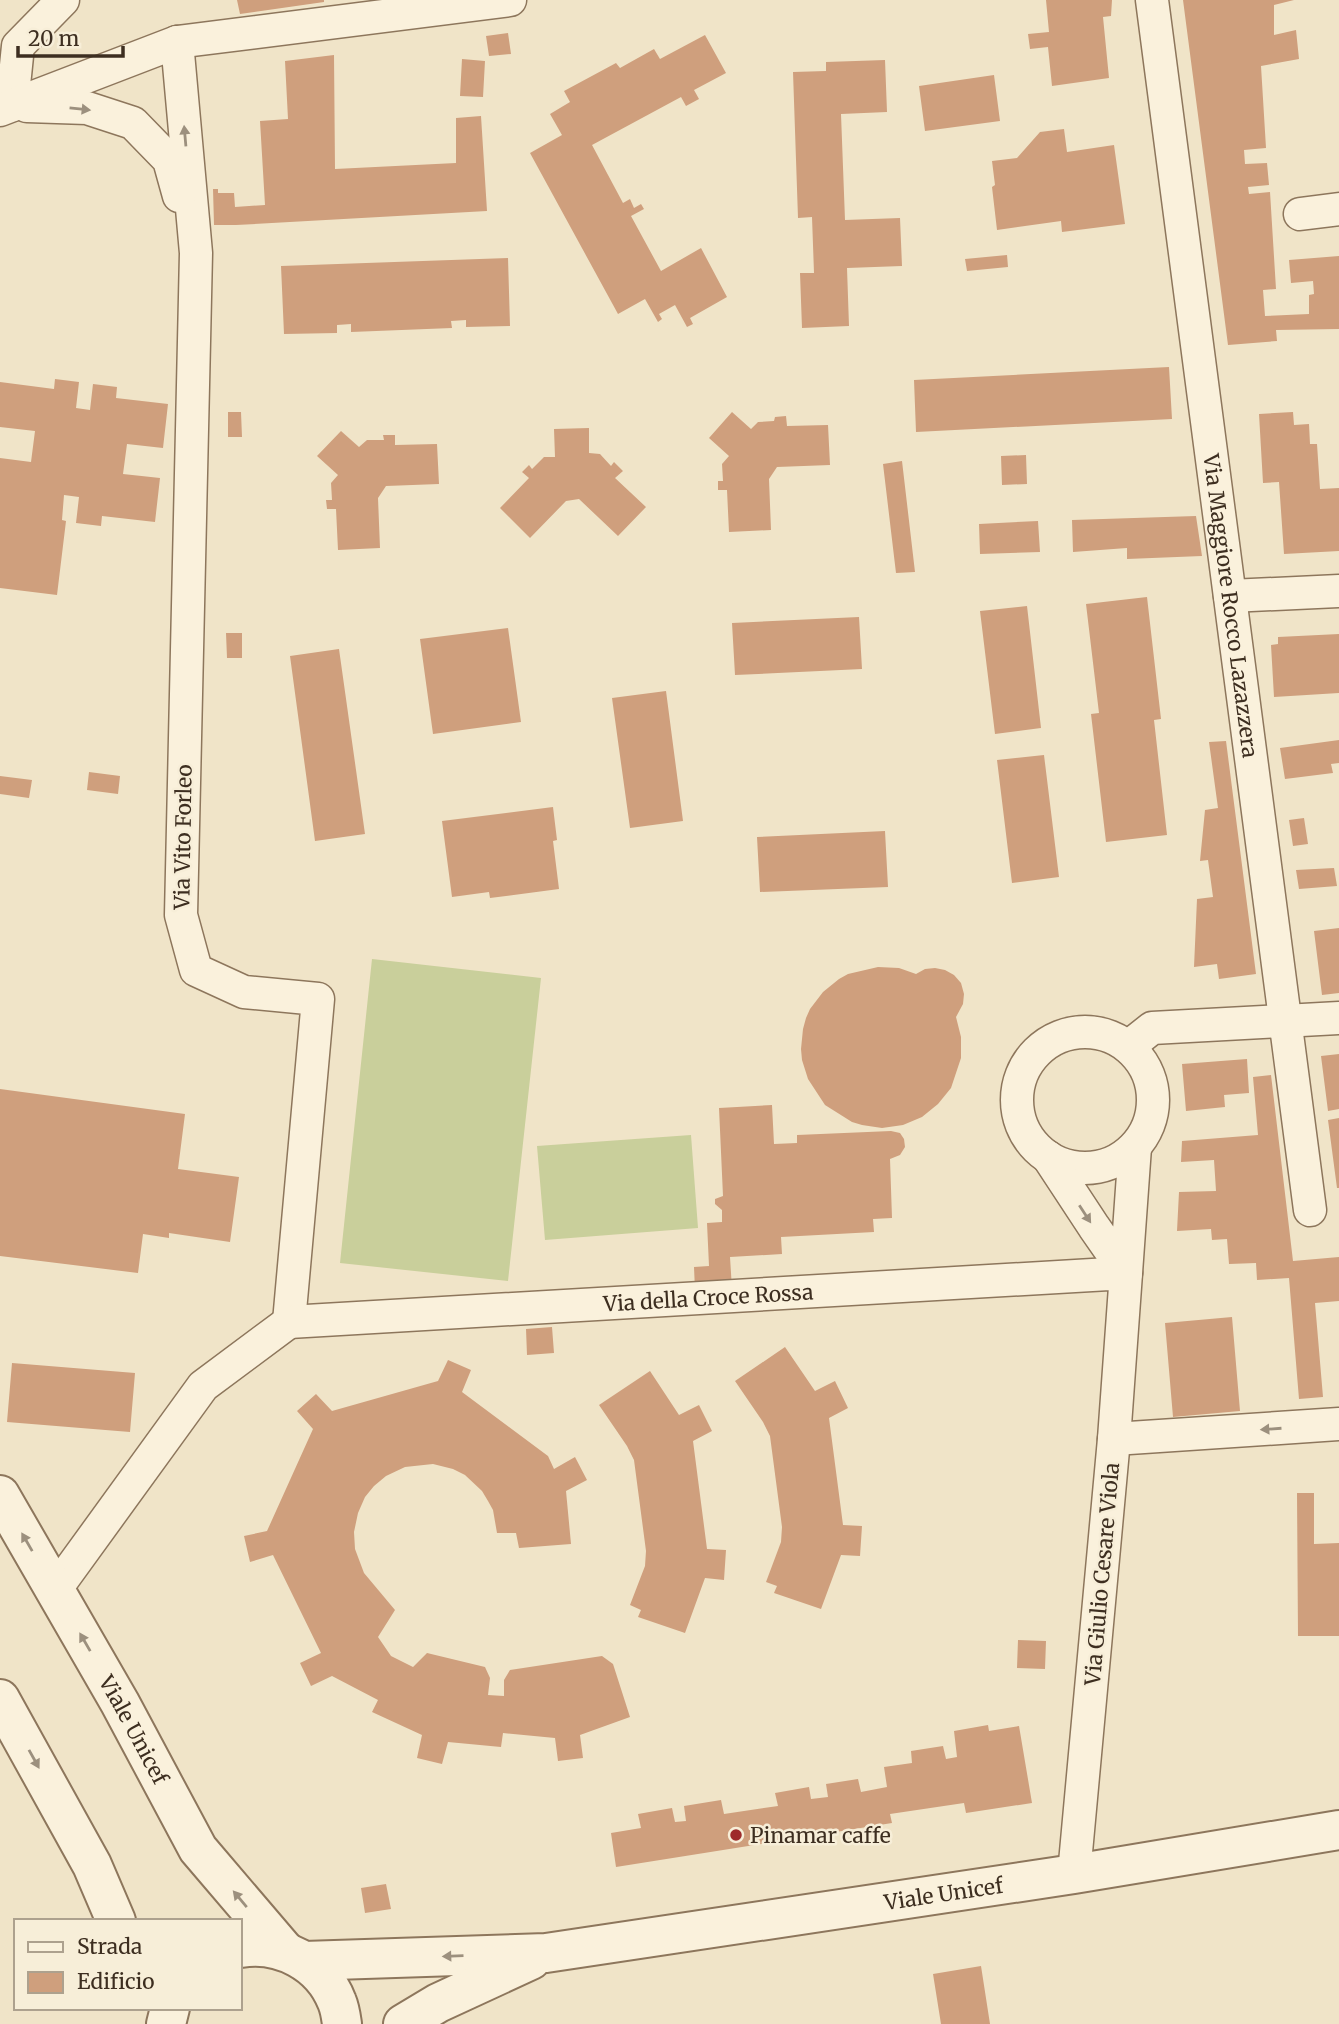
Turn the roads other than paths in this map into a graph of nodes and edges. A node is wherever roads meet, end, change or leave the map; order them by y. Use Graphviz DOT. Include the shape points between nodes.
graph roads {
  1 [pos="63,0"];
  2 [pos="510,0"];
  3 [pos="1152,0"];
  4 [pos="177,42"];
  5 [pos="6,108"];
  6 [pos="1339,209"];
  7 [pos="1300,214"];
  8 [pos="196,253"];
  9 [pos="1339,591"];
  10 [pos="1230,596"];
  11 [pos="1339,1018"];
  12 [pos="1285,1021"];
  13 [pos="1128,1047"];
  14 [pos="1135,1147"];
  15 [pos="1048,1157"];
  16 [pos="1310,1210"];
  17 [pos="1126,1273"];
  18 [pos="289,1322"];
  19 [pos="1339,1424"];
  20 [pos="1114,1439"];
  21 [pos="0,1495"];
  22 [pos="55,1590"];
  23 [pos="0,1699"];
  24 [pos="1339,1830"];
  25 [pos="1074,1874"];
  26 [pos="115,1919"];
  27 [pos="242,1948"];
  28 [pos="546,1953"];
  29 [pos="295,1956"];
  30 [pos="342,2024"];
  31 [pos="403,2024"];
  1 -- 5 [label="street" via="18,46"];
  2 -- 4 [label="street"];
  3 -- 10 [label="street, Via Maggiore Rocco Lazazzera"];
  4 -- 5 [label="street"];
  8 -- 4 [label="street, one-way"];
  5 -- 8 [label="street, one-way" via="87,108 133,123 169,160"];
  6 -- 7 [label="street"];
  8 -- 18 [label="street, Via Vito Forleo" via="181,915 196,970 244,992 318,999"];
  9 -- 10 [label="street"];
  10 -- 12 [label="street, Via Maggiore Rocco Lazazzera"];
  11 -- 12 [label="street"];
  12 -- 13 [label="street" via="1152,1028"];
  12 -- 16 [label="street, Via Maggiore Rocco Lazazzera"];
  13 -- 14 [label="street" via="1143,1063 1153,1107"];
  13 -- 15 [label="street" via="1087,1032 1046,1044 1030,1060 1020,1080 1021,1123"];
  14 -- 15 [label="street" via="1120,1159 1093,1168 1065,1166"];
  14 -- 17 [label="street, Via Giulio Cesare Viola"];
  15 -- 17 [label="street, one-way"];
  17 -- 18 [label="street, Via della Croce Rossa"];
  17 -- 20 [label="street, Via Giulio Cesare Viola"];
  18 -- 22 [label="street" via="203,1386"];
  19 -- 20 [label="street, one-way"];
  20 -- 25 [label="street, Via Giulio Cesare Viola"];
  22 -- 21 [label="street, Viale Unicef, one-way"];
  29 -- 22 [label="street, Viale Unicef, one-way" via="198,1849"];
  23 -- 26 [label="street, one-way" via="92,1865"];
  24 -- 25 [label="street, Viale Unicef"];
  25 -- 28 [label="street, Viale Unicef"];
  27 -- 29 [label="street" via="255,1945"];
  28 -- 29 [label="street, Viale Unicef, one-way"];
  28 -- 31 [label="street, Viale Unicef"];
  29 -- 30 [label="street" via="324,1979 337,2002"];
}
